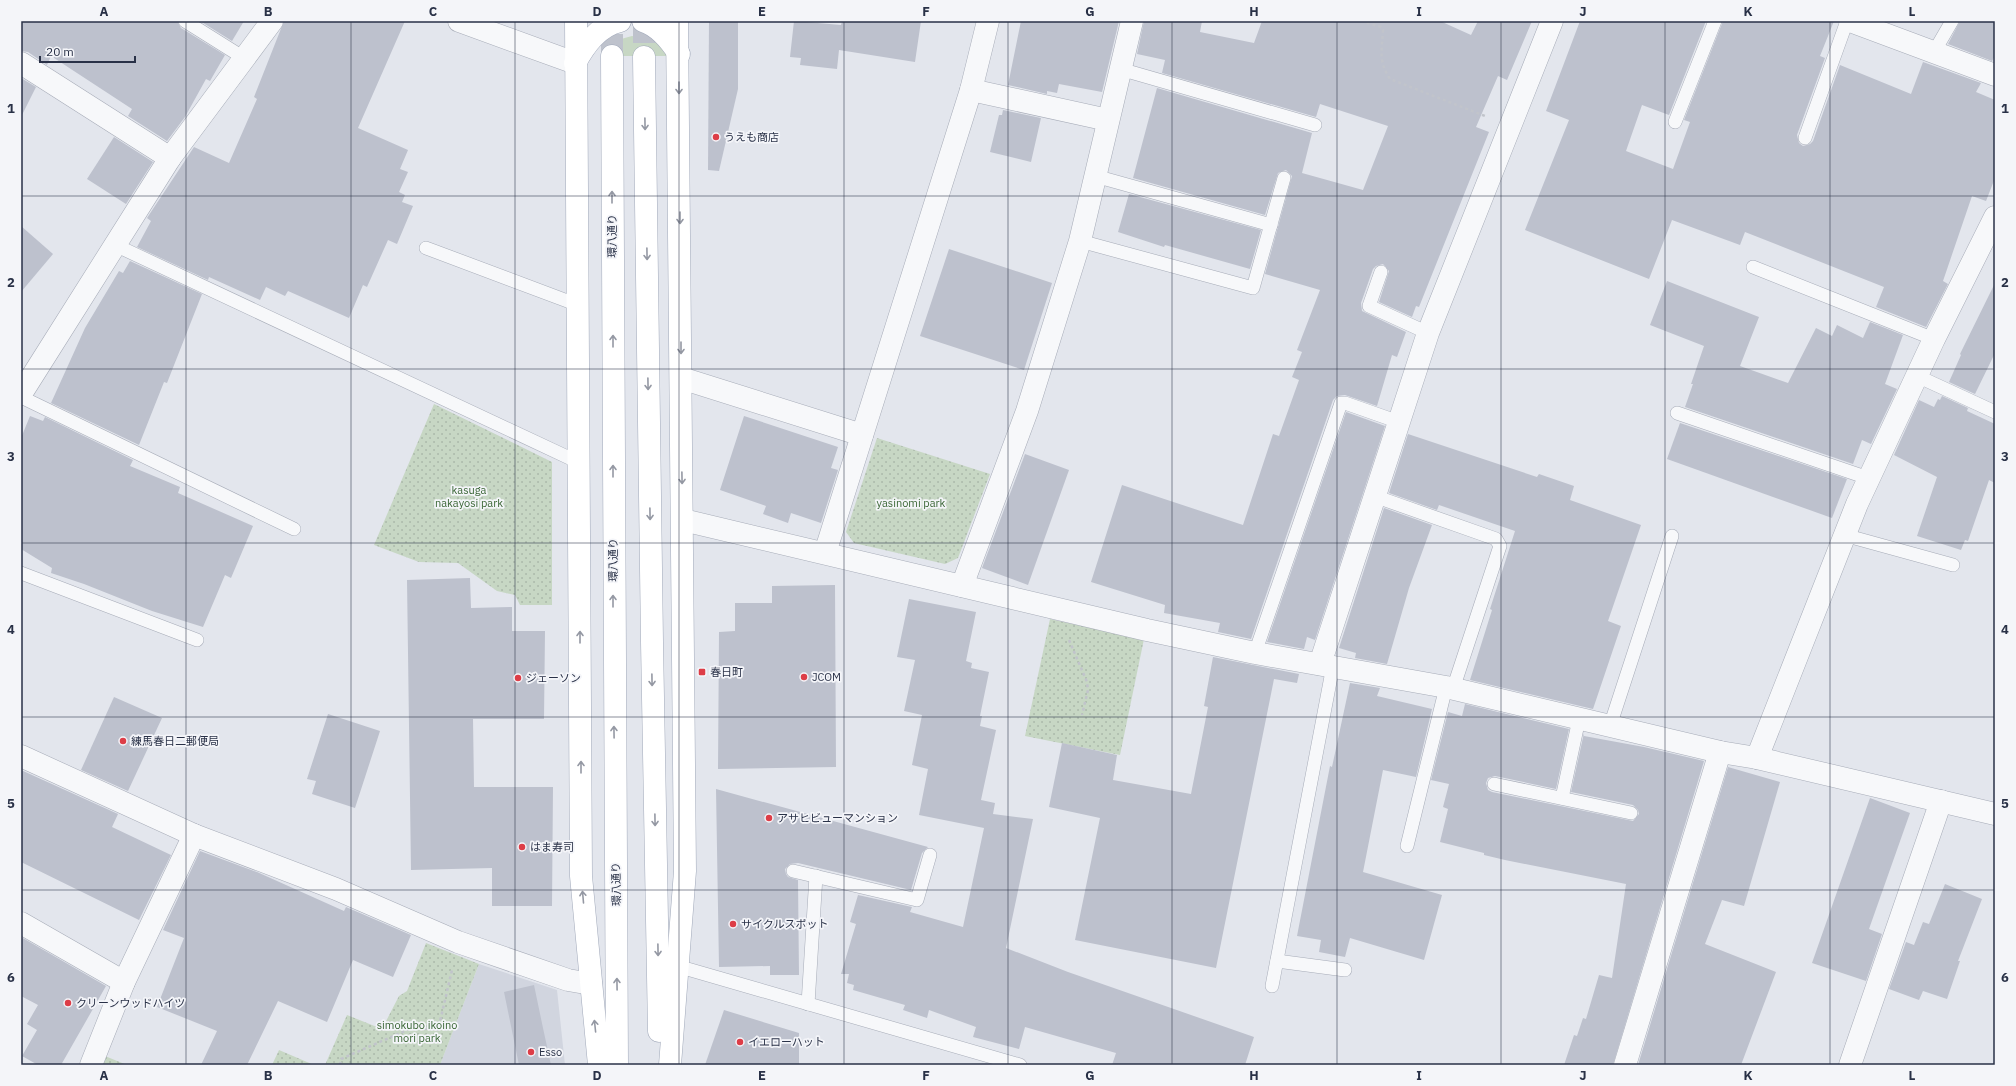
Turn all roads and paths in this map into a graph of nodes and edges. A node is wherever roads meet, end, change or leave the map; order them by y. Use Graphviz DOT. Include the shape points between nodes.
graph roads {
  1 [pos="184,21"];
  2 [pos="272,21"];
  3 [pos="459,21"];
  4 [pos="576,21"];
  5 [pos="620,21"];
  6 [pos="643,21"];
  7 [pos="677,21"];
  8 [pos="988,21"];
  9 [pos="1132,21"];
  10 [pos="1361,21"];
  11 [pos="1552,21"];
  12 [pos="1715,21"];
  13 [pos="1849,21"];
  14 [pos="1952,21"];
  15 [pos="1934,52"];
  16 [pos="679,54"];
  17 [pos="612,56"];
  18 [pos="644,57"];
  19 [pos="244,58"];
  20 [pos="21,63"];
  21 [pos="576,63"];
  22 [pos="1120,69"];
  23 [pos="1995,75"];
  24 [pos="971,90"];
  25 [pos="1108,120"];
  26 [pos="1675,122"];
  27 [pos="1315,125"];
  28 [pos="1509,125"];
  29 [pos="1805,138"];
  30 [pos="170,158"];
  31 [pos="1095,176"];
  32 [pos="1284,178"];
  33 [pos="1271,225"];
  34 [pos="1993,226"];
  35 [pos="1080,241"];
  36 [pos="115,245"];
  37 [pos="426,248"];
  38 [pos="1753,267"];
  39 [pos="1382,272"];
  40 [pos="578,305"];
  41 [pos="1428,333"];
  42 [pos="1934,339"];
  43 [pos="1917,376"];
  44 [pos="681,378"];
  45 [pos="21,394"];
  46 [pos="21,397"];
  47 [pos="1995,412"];
  48 [pos="1677,413"];
  49 [pos="1398,422"];
  50 [pos="862,435"];
  51 [pos="578,462"];
  52 [pos="1868,478"];
  53 [pos="1374,496"];
  54 [pos="683,520"];
  55 [pos="294,529"];
  56 [pos="1844,535"];
  57 [pos="1672,536"];
  58 [pos="825,553"];
  59 [pos="1953,566"];
  60 [pos="21,573"];
  61 [pos="962,586"];
  62 [pos="1073,612"];
  63 [pos="198,640"];
  64 [pos="1255,653"];
  65 [pos="1326,665"];
  66 [pos="1450,688"];
  67 [pos="1082,715"];
  68 [pos="1579,719"];
  69 [pos="1610,726"];
  70 [pos="1720,752"];
  71 [pos="21,756"];
  72 [pos="1757,758"];
  73 [pos="1494,784"];
  74 [pos="1562,798"];
  75 [pos="1941,801"];
  76 [pos="1631,813"];
  77 [pos="1995,814"];
  78 [pos="194,835"];
  79 [pos="1407,846"];
  80 [pos="930,855"];
  81 [pos="793,870"];
  82 [pos="816,876"];
  83 [pos="21,923"];
  84 [pos="458,942"];
  85 [pos="1277,961"];
  86 [pos="677,966"];
  87 [pos="1345,970"];
  88 [pos="124,982"];
  89 [pos="591,984"];
  90 [pos="1272,986"];
  91 [pos="808,1004"];
  92 [pos="91,1065"];
  93 [pos="340,1065"];
  94 [pos="599,1065"];
  95 [pos="617,1065"];
  96 [pos="660,1065"];
  97 [pos="670,1065"];
  98 [pos="1020,1065"];
  99 [pos="1625,1065"];
  100 [pos="1850,1065"];
  1 -- 19 [label="lane"];
  2 -- 19 [label="street"];
  3 -- 21 [label="street"];
  4 -- 21 [label="main road"];
  5 -- 21 [label="main road" via="598,32 585,46"];
  6 -- 16 [label="main road" via="670,40"];
  7 -- 16 [label="main road"];
  8 -- 24 [label="street"];
  9 -- 22 [label="street"];
  10 -- 28 [label="path" via="1381,27 1383,30 1382,67 1390,79"];
  11 -- 28 [label="street"];
  12 -- 26 [label="lane"];
  13 -- 15 [label="street"];
  13 -- 29 [label="lane"];
  14 -- 15 [label="lane"];
  15 -- 23 [label="street"];
  16 -- 44 [label="main road, one-way"];
  95 -- 17 [label="main road, 環八通り, one-way"];
  18 -- 96 [label="main road, one-way"];
  19 -- 30 [label="street"];
  20 -- 30 [label="street"];
  21 -- 40 [label="main road"];
  22 -- 25 [label="street"];
  22 -- 27 [label="lane"];
  24 -- 25 [label="street"];
  24 -- 50 [label="street"];
  25 -- 31 [label="street"];
  28 -- 41 [label="street"];
  30 -- 36 [label="street"];
  31 -- 33 [label="lane"];
  31 -- 35 [label="street"];
  32 -- 33 [label="lane"];
  33 -- 35 [label="lane" via="1253,288"];
  34 -- 42 [label="street"];
  35 -- 61 [label="street" via="1027,411"];
  36 -- 45 [label="street"];
  36 -- 51 [label="lane"];
  37 -- 40 [label="lane"];
  38 -- 42 [label="lane"];
  39 -- 41 [label="lane" via="1369,306"];
  40 -- 51 [label="main road"];
  41 -- 49 [label="street"];
  42 -- 43 [label="street"];
  43 -- 47 [label="lane"];
  43 -- 52 [label="street"];
  44 -- 50 [label="street"];
  44 -- 54 [label="main road, one-way"];
  46 -- 55 [label="lane"];
  48 -- 52 [label="lane"];
  49 -- 53 [label="street"];
  49 -- 64 [label="lane" via="1345,403 1340,406"];
  50 -- 58 [label="street"];
  89 -- 51 [label="main road, one-way" via="582,876"];
  52 -- 56 [label="street"];
  53 -- 65 [label="street"];
  53 -- 66 [label="lane" via="1499,542 1500,546"];
  54 -- 58 [label="street"];
  54 -- 86 [label="main road" via="685,871"];
  56 -- 59 [label="lane"];
  56 -- 72 [label="street"];
  57 -- 69 [label="lane"];
  58 -- 61 [label="street"];
  60 -- 63 [label="lane"];
  61 -- 62 [label="street"];
  62 -- 64 [label="street"];
  62 -- 67 [label="path" via="1068,639 1088,690"];
  64 -- 65 [label="street"];
  65 -- 66 [label="street"];
  65 -- 85 [label="lane"];
  66 -- 68 [label="street"];
  66 -- 79 [label="lane"];
  68 -- 69 [label="street"];
  68 -- 74 [label="lane"];
  69 -- 70 [label="street"];
  70 -- 72 [label="street"];
  70 -- 99 [label="street"];
  71 -- 78 [label="street"];
  72 -- 75 [label="street"];
  73 -- 74 [label="lane"];
  74 -- 76 [label="lane"];
  75 -- 77 [label="street"];
  75 -- 100 [label="street"];
  78 -- 84 [label="street" via="336,889"];
  78 -- 88 [label="street"];
  80 -- 82 [label="lane" via="917,900"];
  81 -- 82 [label="lane"];
  82 -- 91 [label="lane"];
  83 -- 88 [label="street"];
  84 -- 89 [label="street" via="568,980"];
  84 -- 93 [label="path" via="438,1030 414,1027 341,1059"];
  85 -- 87 [label="lane"];
  85 -- 90 [label="lane"];
  86 -- 91 [label="lane"];
  86 -- 97 [label="main road"];
  88 -- 92 [label="street"];
  94 -- 89 [label="main road, one-way"];
  91 -- 98 [label="lane"];
}
